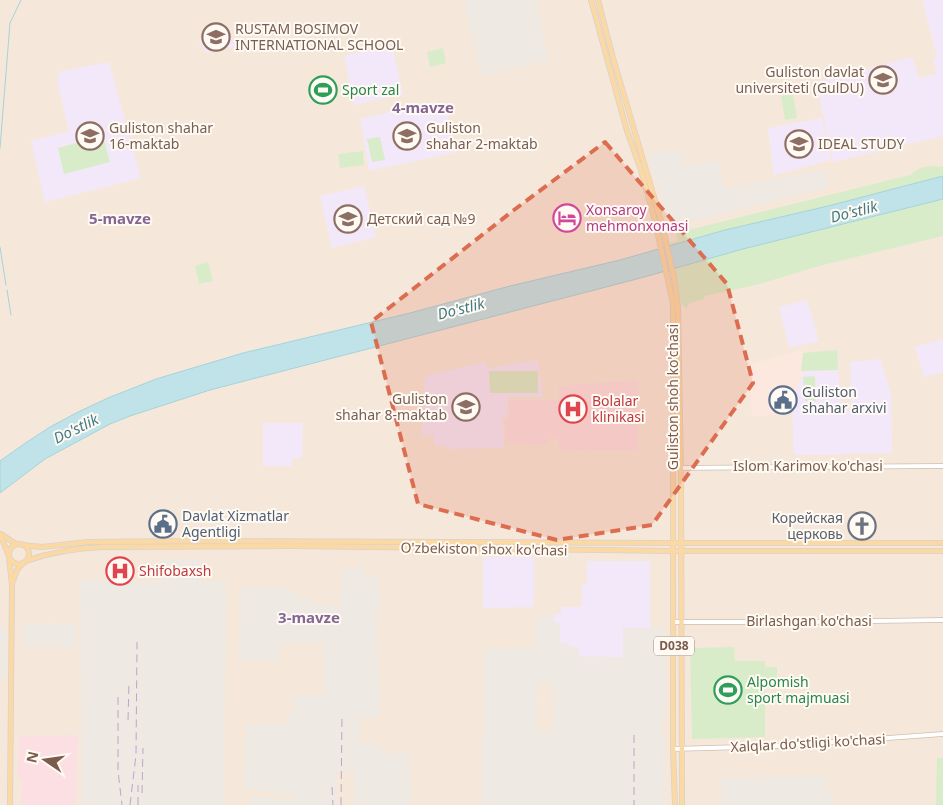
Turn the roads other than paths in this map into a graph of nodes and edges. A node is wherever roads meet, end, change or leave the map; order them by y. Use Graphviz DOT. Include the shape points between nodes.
graph roads {
  1 [pos="591,0"];
  2 [pos="598,0"];
  3 [pos="663,242"];
  4 [pos="671,278"];
  5 [pos="943,466"];
  6 [pos="673,468"];
  7 [pos="680,468"];
  8 [pos="0,534"];
  9 [pos="661,543"];
  10 [pos="674,543"];
  11 [pos="680,543"];
  12 [pos="692,543"];
  13 [pos="943,543"];
  14 [pos="16,544"];
  15 [pos="23,545"];
  16 [pos="661,551"];
  17 [pos="674,551"];
  18 [pos="680,551"];
  19 [pos="692,551"];
  20 [pos="943,551"];
  21 [pos="9,557"];
  22 [pos="24,562"];
  23 [pos="12,585"];
  24 [pos="943,620"];
  25 [pos="681,621"];
  26 [pos="674,622"];
  27 [pos="943,734"];
  28 [pos="673,749"];
  29 [pos="681,749"];
  30 [pos="10,805"];
  31 [pos="675,805"];
  32 [pos="682,805"];
  1 -- 3 [label="main road, Guliston shoh ko'chasi" via="626,132"];
  2 -- 3 [label="main road, Guliston shoh ko'chasi" via="662,224"];
  3 -- 4 [label="main road, Guliston shoh ko'chasi"];
  4 -- 6 [label="main road, Guliston shoh ko'chasi" via="674,322"];
  4 -- 7 [label="main road, Guliston shoh ko'chasi" via="678,306"];
  5 -- 7 [label="street, Islom Karimov ko'chasi"];
  6 -- 7 [label="street, Islom Karimov ko'chasi"];
  6 -- 10 [label="main road, Guliston shoh ko'chasi"];
  7 -- 11 [label="main road, Guliston shoh ko'chasi"];
  8 -- 14 [label="main road"];
  8 -- 21 [label="main road"];
  9 -- 10 [label="main road, O'zbekiston shox ko'chasi"];
  9 -- 15 [label="main road, O'zbekiston shox ko'chasi" via="110,541 42,547"];
  9 -- 16 [label="main road"];
  10 -- 11 [label="main road, O'zbekiston shox ko'chasi"];
  10 -- 17 [label="main road, Guliston shoh ko'chasi / D038"];
  11 -- 12 [label="main road, O'zbekiston shox ko'chasi"];
  11 -- 18 [label="main road, Guliston shoh ko'chasi / D038"];
  12 -- 13 [label="main road, O'zbekiston shox ko'chasi"];
  12 -- 19 [label="main road"];
  14 -- 15 [label="main road"];
  14 -- 21 [label="main road" via="10,549"];
  15 -- 22 [label="main road" via="28,550 28,558"];
  16 -- 17 [label="main road, O'zbekiston shox ko'chasi"];
  16 -- 22 [label="main road, O'zbekiston shox ko'chasi" via="103,547 52,553"];
  17 -- 18 [label="main road, O'zbekiston shox ko'chasi"];
  17 -- 26 [label="main road, Guliston shoh ko'chasi / D038"];
  18 -- 19 [label="main road, O'zbekiston shox ko'chasi"];
  18 -- 25 [label="main road, Guliston shoh ko'chasi / D038"];
  19 -- 20 [label="main road, O'zbekiston shox ko'chasi"];
  21 -- 22 [label="main road" via="16,564"];
  21 -- 23 [label="main road"];
  22 -- 23 [label="main road"];
  23 -- 30 [label="main road"];
  24 -- 25 [label="street, Birlashgan ko'chasi"];
  25 -- 26 [label="street, Birlashgan ko'chasi"];
  25 -- 29 [label="main road, Guliston shoh ko'chasi / D038"];
  26 -- 28 [label="main road, Guliston shoh ko'chasi / D038"];
  27 -- 29 [label="street, Xalqlar do'stligi ko'chasi" via="796,745"];
  28 -- 29 [label="street, Xalqlar do'stligi ko'chasi"];
  28 -- 31 [label="main road, Guliston shoh ko'chasi / D038"];
  29 -- 32 [label="main road, Guliston shoh ko'chasi / D038"];
}
